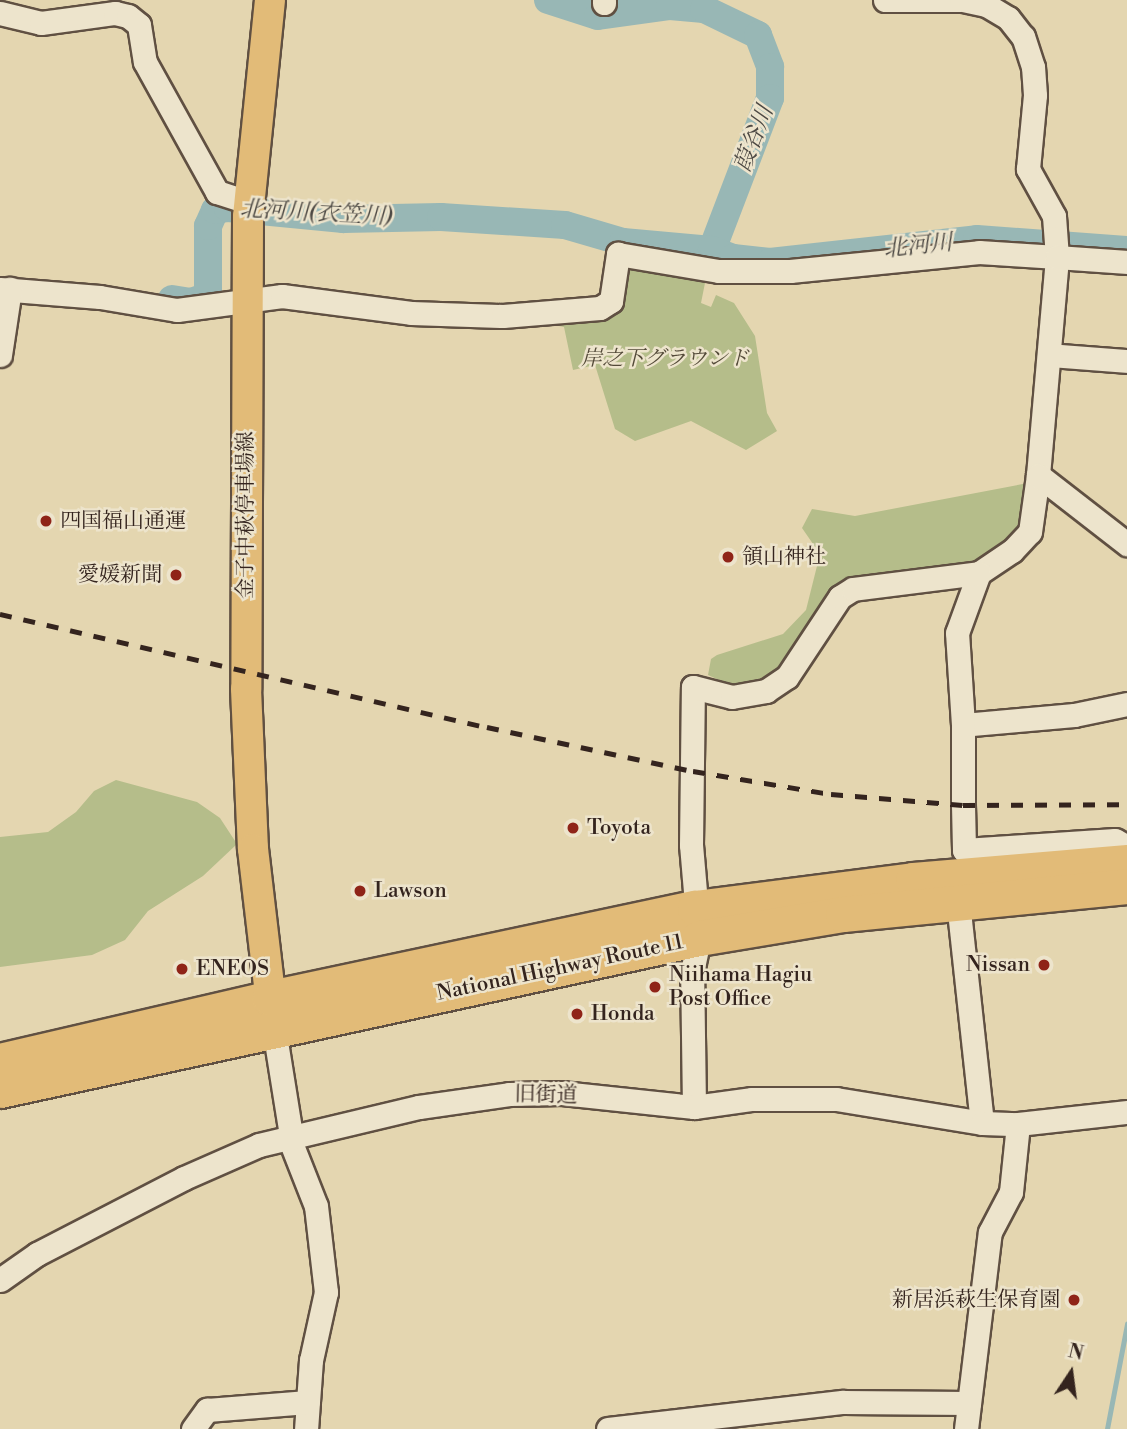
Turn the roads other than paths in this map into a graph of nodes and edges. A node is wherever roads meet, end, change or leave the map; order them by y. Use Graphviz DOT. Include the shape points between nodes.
graph roads {
  1 [pos="270,0"];
  2 [pos="885,0"];
  3 [pos="960,0"];
  4 [pos="114,6"];
  5 [pos="0,12"];
  6 [pos="249,209"];
  7 [pos="1058,248"];
  8 [pos="1127,262"];
  9 [pos="5,289"];
  10 [pos="247,297"];
  11 [pos="0,355"];
  12 [pos="1049,355"];
  13 [pos="1127,361"];
  14 [pos="1038,475"];
  15 [pos="1127,544"];
  16 [pos="979,573"];
  17 [pos="1127,704"];
  18 [pos="963,724"];
  19 [pos="1127,847"];
  20 [pos="1127,862"];
  21 [pos="1127,886"];
  22 [pos="957,902"];
  23 [pos="697,923"];
  24 [pos="272,1014"];
  25 [pos="0,1061"];
  26 [pos="0,1090"];
  27 [pos="694,1107"];
  28 [pos="1127,1112"];
  29 [pos="982,1123"];
  30 [pos="1018,1124"];
  31 [pos="290,1135"];
  32 [pos="0,1280"];
  33 [pos="308,1402"];
  34 [pos="969,1403"];
  35 [pos="193,1429"];
  36 [pos="306,1429"];
  37 [pos="608,1429"];
  38 [pos="966,1429"];
  1 -- 6 [label="main road, 金子中萩停車場線"];
  2 -- 3 [label="street"];
  3 -- 7 [label="street" via="986,5 1008,18 1023,37 1033,67 1035,95 1028,169 1054,216"];
  4 -- 5 [label="street" via="41,23"];
  4 -- 6 [label="street" via="139,25 145,62 217,192"];
  6 -- 10 [label="main road, 金子中萩停車場線"];
  7 -- 8 [label="street"];
  7 -- 10 [label="street" via="790,271 719,271 618,254 611,301 600,309 503,316 411,313 321,299"];
  7 -- 12 [label="street"];
  9 -- 10 [label="street" via="195,311"];
  9 -- 11 [label="street"];
  10 -- 24 [label="main road, 金子中萩停車場線" via="247,774"];
  12 -- 13 [label="street"];
  12 -- 14 [label="street"];
  14 -- 15 [label="street"];
  14 -- 16 [label="street" via="1030,532 1012,551"];
  16 -- 18 [label="street" via="957,634"];
  16 -- 23 [label="street" via="853,589 840,597 787,677 766,691 732,697 694,687 691,845"];
  17 -- 18 [label="street" via="1074,715"];
  18 -- 19 [label="street" via="964,850 1115,840"];
  20 -- 23 [label="highway, National Highway Route 11" via="914,880"];
  21 -- 22 [label="highway, National Highway Route 11"];
  22 -- 23 [label="highway, National Highway Route 11"];
  22 -- 29 [label="street"];
  23 -- 24 [label="highway, National Highway Route 11"];
  23 -- 27 [label="street" via="692,972"];
  24 -- 25 [label="highway, National Highway Route 11"];
  24 -- 26 [label="highway, National Highway Route 11"];
  24 -- 31 [label="street"];
  27 -- 29 [label="street, 旧街道" via="752,1099 836,1098"];
  27 -- 31 [label="street, 旧街道" via="562,1093 509,1094 419,1107"];
  28 -- 30 [label="street, 旧街道"];
  29 -- 30 [label="street, 旧街道"];
  30 -- 34 [label="street" via="1012,1192 990,1233"];
  31 -- 32 [label="street, 旧街道" via="184,1178 37,1254"];
  31 -- 33 [label="street" via="316,1206 326,1292 311,1360"];
  33 -- 35 [label="street" via="207,1410"];
  33 -- 36 [label="street"];
  34 -- 37 [label="street" via="843,1402"];
  34 -- 38 [label="street"];
}
